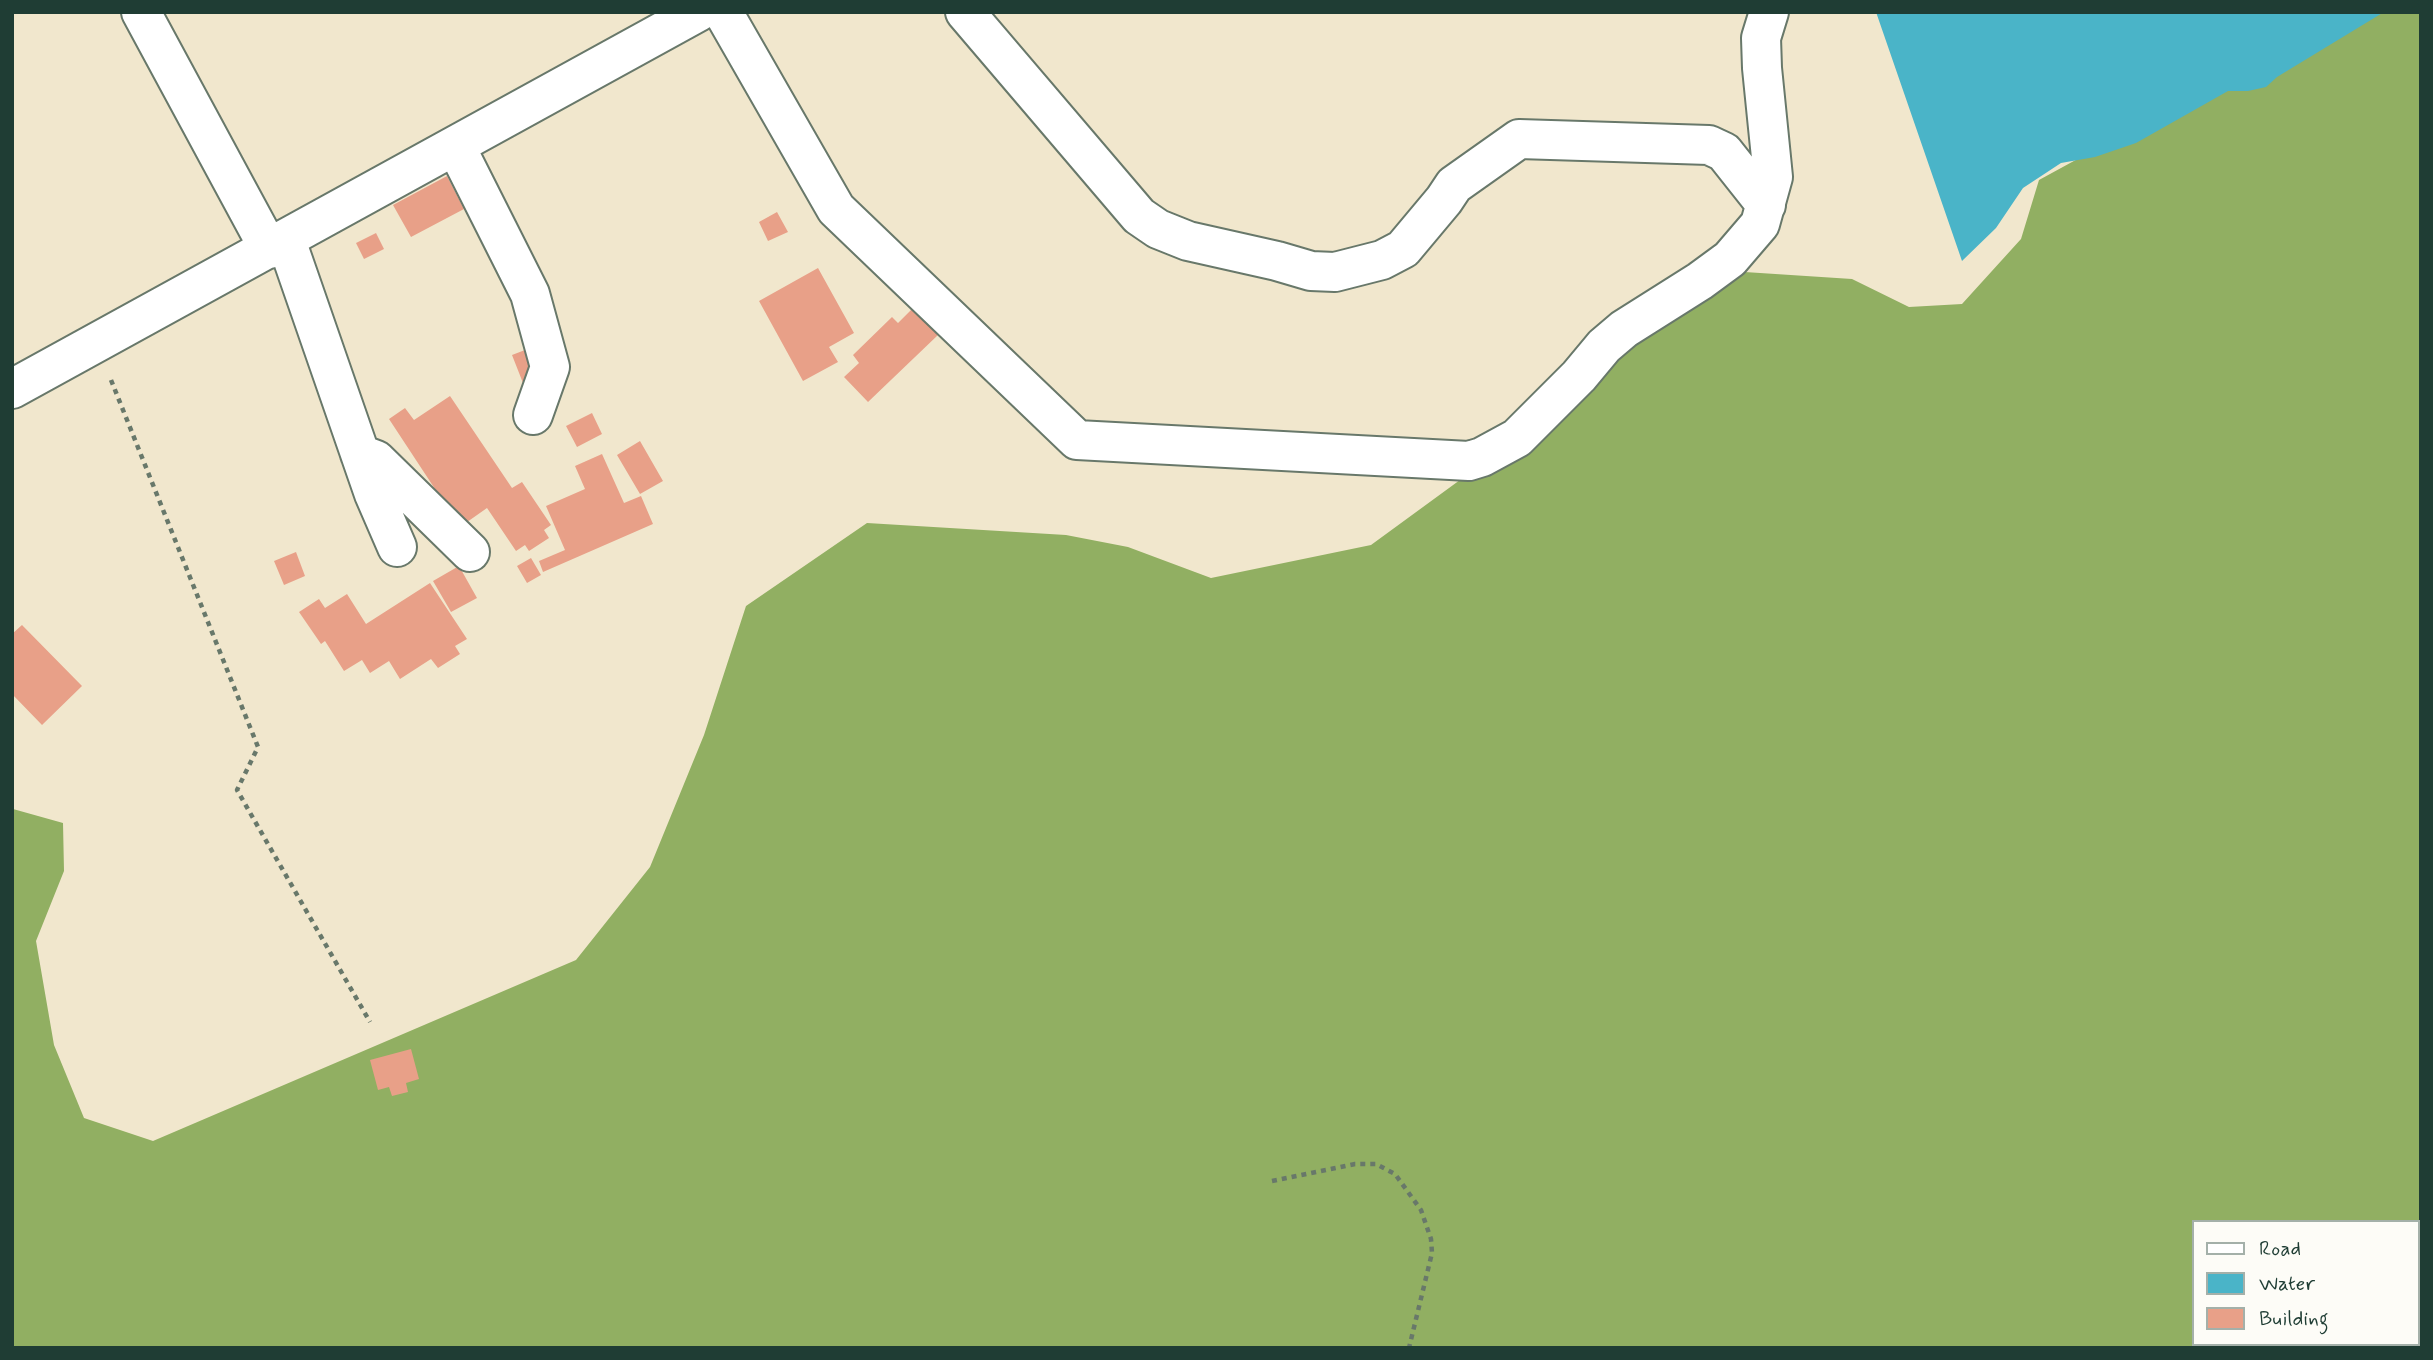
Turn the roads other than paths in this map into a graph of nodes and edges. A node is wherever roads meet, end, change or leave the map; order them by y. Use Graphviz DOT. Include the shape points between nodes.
graph roads {
  1 [pos="141,12"];
  2 [pos="698,12"];
  3 [pos="723,12"];
  4 [pos="965,12"];
  5 [pos="1769,12"];
  6 [pos="456,147"];
  7 [pos="1766,205"];
  8 [pos="277,245"];
  9 [pos="12,389"];
  10 [pos="533,415"];
  11 [pos="360,454"];
  12 [pos="397,547"];
  13 [pos="470,552"];
  1 -- 8 [label="street"];
  2 -- 6 [label="street"];
  3 -- 7 [label="street" via="836,209 1077,440 1450,461 1482,457 1517,438 1624,329 1730,259 1760,224"];
  4 -- 7 [label="street" via="1139,216 1188,241 1311,271 1335,272 1404,249 1454,184 1519,139 1709,145 1724,152"];
  5 -- 7 [label="street" via="1762,38 1773,177"];
  6 -- 8 [label="street"];
  6 -- 10 [label="street" via="530,293 550,367"];
  8 -- 9 [label="street"];
  8 -- 11 [label="street"];
  11 -- 12 [label="street"];
  11 -- 13 [label="street" via="376,460"];
}
